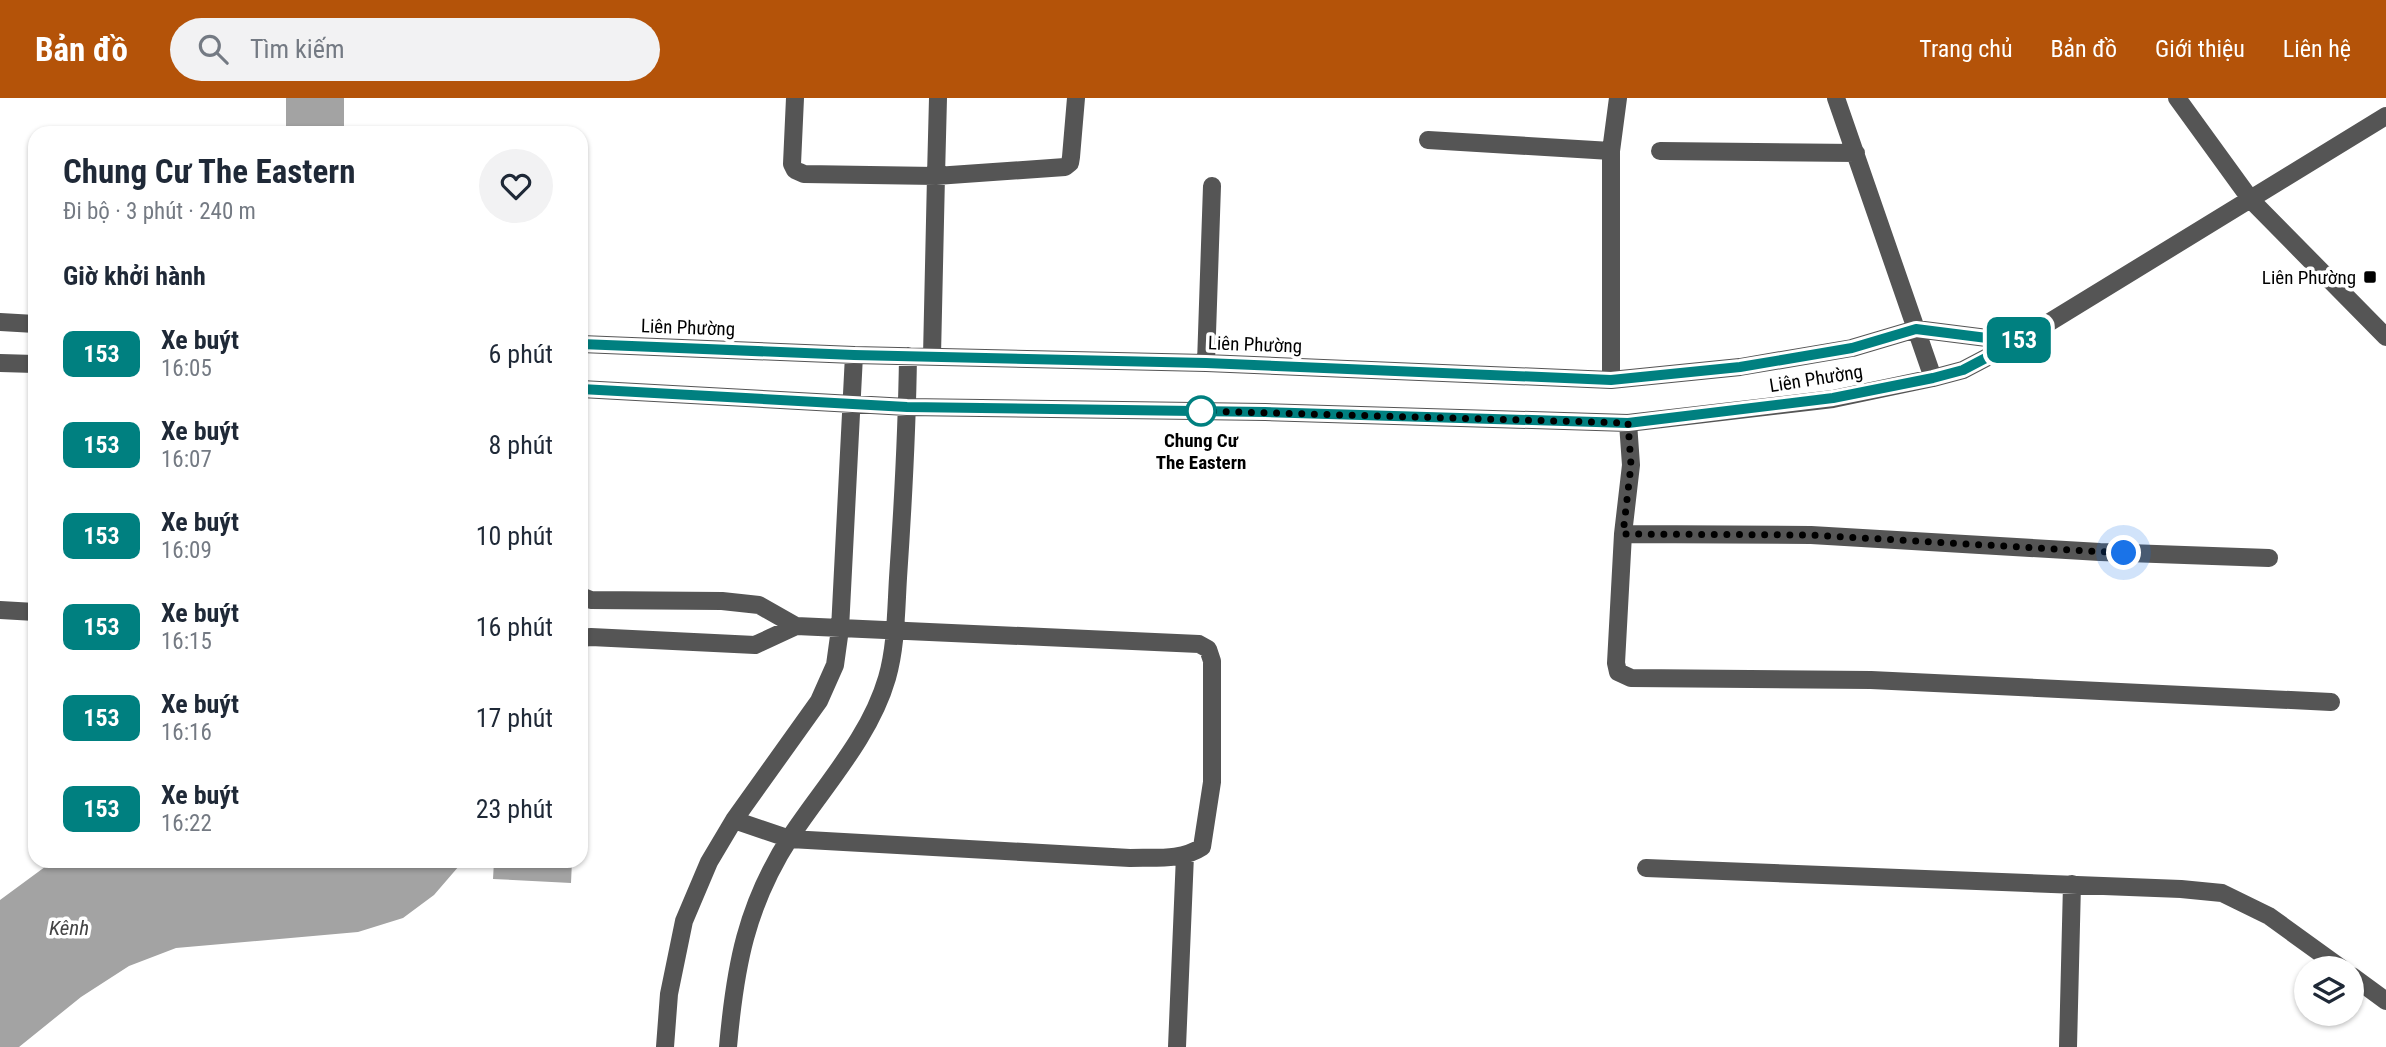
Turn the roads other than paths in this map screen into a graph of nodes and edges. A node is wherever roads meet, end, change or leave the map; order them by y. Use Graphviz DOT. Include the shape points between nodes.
graph roads {
  1 [pos="795,98"];
  2 [pos="938,98"];
  3 [pos="1076,98"];
  4 [pos="1618,98"];
  5 [pos="1836,98"];
  6 [pos="2177,98"];
  7 [pos="2386,116"];
  8 [pos="1428,140"];
  9 [pos="1611,151"];
  10 [pos="1660,151"];
  11 [pos="1856,153"];
  12 [pos="936,176"];
  13 [pos="1212,186"];
  14 [pos="2251,200"];
  15 [pos="0,322"];
  16 [pos="28,324"];
  17 [pos="1916,329"];
  18 [pos="2386,337"];
  19 [pos="2022,339"];
  20 [pos="588,344"];
  21 [pos="854,355"];
  22 [pos="908,356"];
  23 [pos="932,356"];
  24 [pos="0,363"];
  25 [pos="1206,363"];
  26 [pos="28,365"];
  27 [pos="1933,378"];
  28 [pos="1611,380"];
  29 [pos="588,389"];
  30 [pos="852,403"];
  31 [pos="907,407"];
  32 [pos="1628,423"];
  33 [pos="1623,534"];
  34 [pos="2269,558"];
  35 [pos="588,599"];
  36 [pos="0,610"];
  37 [pos="28,612"];
  38 [pos="796,626"];
  39 [pos="840,629"];
  40 [pos="894,630"];
  41 [pos="588,637"];
  42 [pos="2331,702"];
  43 [pos="734,820"];
  44 [pos="790,839"];
  45 [pos="1185,855"];
  46 [pos="1646,868"];
  47 [pos="2073,884"];
  48 [pos="2324,956"];
  49 [pos="2364,984"];
  50 [pos="2386,1000"];
  51 [pos="665,1047"];
  52 [pos="728,1047"];
  53 [pos="1177,1047"];
  54 [pos="2068,1047"];
  1 -- 12 [label="street" via="795,170 804,174"];
  2 -- 12 [label="street"];
  3 -- 12 [label="street" via="1072,157 1065,167"];
  4 -- 9 [label="street"];
  5 -- 11 [label="street"];
  6 -- 14 [label="street"];
  7 -- 14 [label="street"];
  8 -- 9 [label="street"];
  9 -- 28 [label="street"];
  10 -- 11 [label="street"];
  11 -- 17 [label="street"];
  12 -- 23 [label="street"];
  13 -- 25 [label="street"];
  14 -- 18 [label="street"];
  14 -- 19 [label="street"];
  15 -- 16 [label="street"];
  17 -- 19 [label="street, Liên Phường"];
  17 -- 27 [label="street"];
  17 -- 28 [label="street, Liên Phường" via="1852,348 1740,367"];
  19 -- 27 [label="street, Liên Phường" via="1963,370"];
  20 -- 21 [label="street, Liên Phường"];
  21 -- 22 [label="street, Liên Phường"];
  21 -- 30 [label="street"];
  22 -- 23 [label="street, Liên Phường"];
  22 -- 31 [label="street"];
  23 -- 25 [label="street, Liên Phường"];
  24 -- 26 [label="street"];
  25 -- 28 [label="street, Liên Phường"];
  27 -- 32 [label="street, Liên Phường" via="1833,398"];
  29 -- 30 [label="street, Liên Phường"];
  30 -- 31 [label="street, Liên Phường"];
  30 -- 39 [label="street"];
  31 -- 32 [label="street, Liên Phường"];
  31 -- 40 [label="street"];
  32 -- 33 [label="street" via="1631,465"];
  33 -- 34 [label="street" via="1811,535"];
  33 -- 42 [label="street" via="1616,663 1618,672 1631,678 1871,680"];
  35 -- 38 [label="street" via="759,605"];
  36 -- 37 [label="street"];
  38 -- 39 [label="street"];
  38 -- 41 [label="street" via="755,645"];
  39 -- 40 [label="street"];
  39 -- 43 [label="street" via="835,665 819,701"];
  40 -- 44 [label="street" via="888,677 871,720"];
  40 -- 45 [label="street" via="1199,644 1208,649 1212,661 1212,782 1202,847"];
  43 -- 44 [label="street"];
  43 -- 51 [label="street" via="709,862 684,921 669,994"];
  44 -- 45 [label="street" via="1130,858"];
  44 -- 52 [label="street" via="764,885 745,936"];
  45 -- 53 [label="street"];
  46 -- 47 [label="street"];
  47 -- 48 [label="street" via="2222,893 2269,916"];
  47 -- 54 [label="street"];
  49 -- 50 [label="street"];
}
